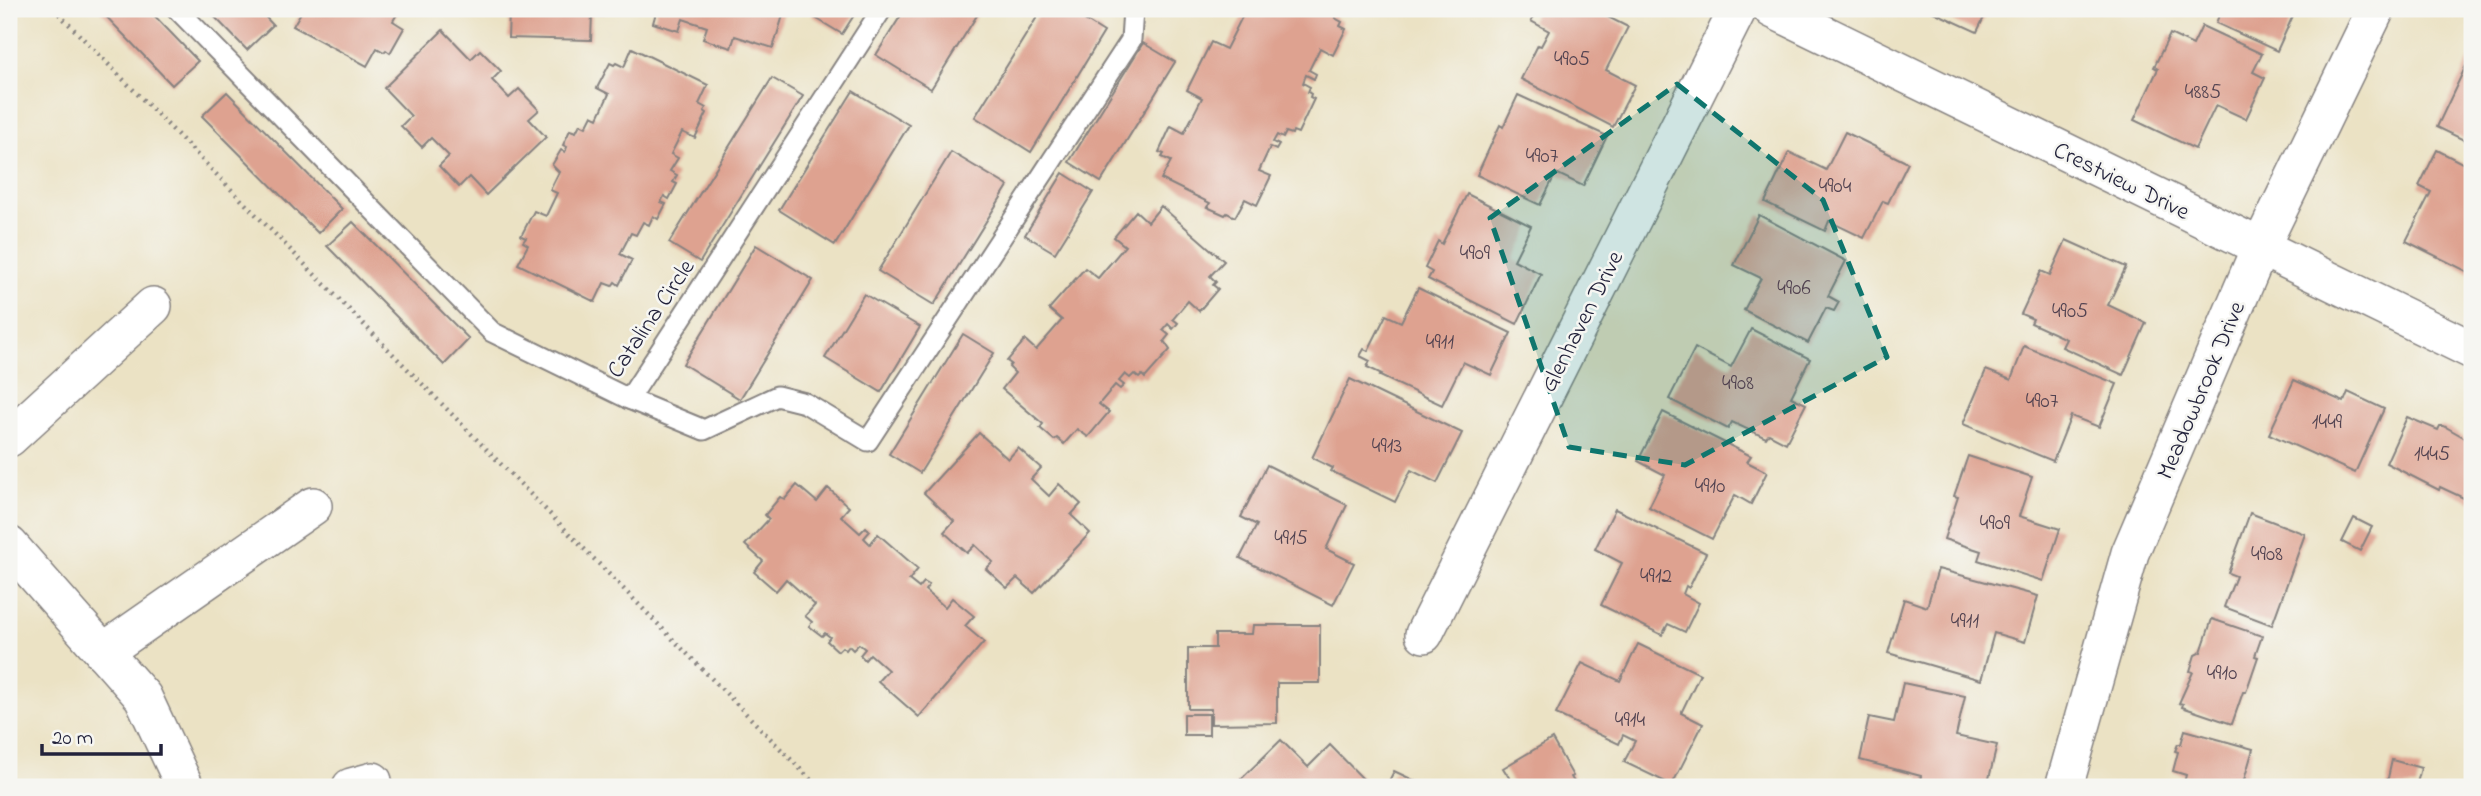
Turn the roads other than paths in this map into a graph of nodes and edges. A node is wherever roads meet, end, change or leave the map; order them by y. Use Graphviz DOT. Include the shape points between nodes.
graph roads {
  1 [pos="177,9"];
  2 [pos="882,9"];
  3 [pos="1133,9"];
  4 [pos="1738,9"];
  5 [pos="1772,9"];
  6 [pos="2376,9"];
  7 [pos="2260,248"];
  8 [pos="153,306"];
  9 [pos="2472,350"];
  10 [pos="629,399"];
  11 [pos="9,438"];
  12 [pos="313,506"];
  13 [pos="9,545"];
  14 [pos="1424,634"];
  15 [pos="103,652"];
  16 [pos="186,787"];
  17 [pos="2064,787"];
  1 -- 10 [label="lane, Catalina Circle" via="492,332"];
  2 -- 10 [label="lane, Catalina Circle"];
  3 -- 10 [label="lane" via="1131,40 868,441 806,403 777,396 704,430"];
  4 -- 14 [label="street, Glenhaven Drive"];
  5 -- 7 [label="street, Crestview Drive"];
  6 -- 7 [label="street, Meadowbrook Drive"];
  7 -- 9 [label="street, Crestview Drive"];
  7 -- 17 [label="street, Meadowbrook Drive" via="2130,553"];
  8 -- 11 [label="street"];
  12 -- 15 [label="street"];
  13 -- 15 [label="street"];
  15 -- 16 [label="street" via="143,697"];
}
